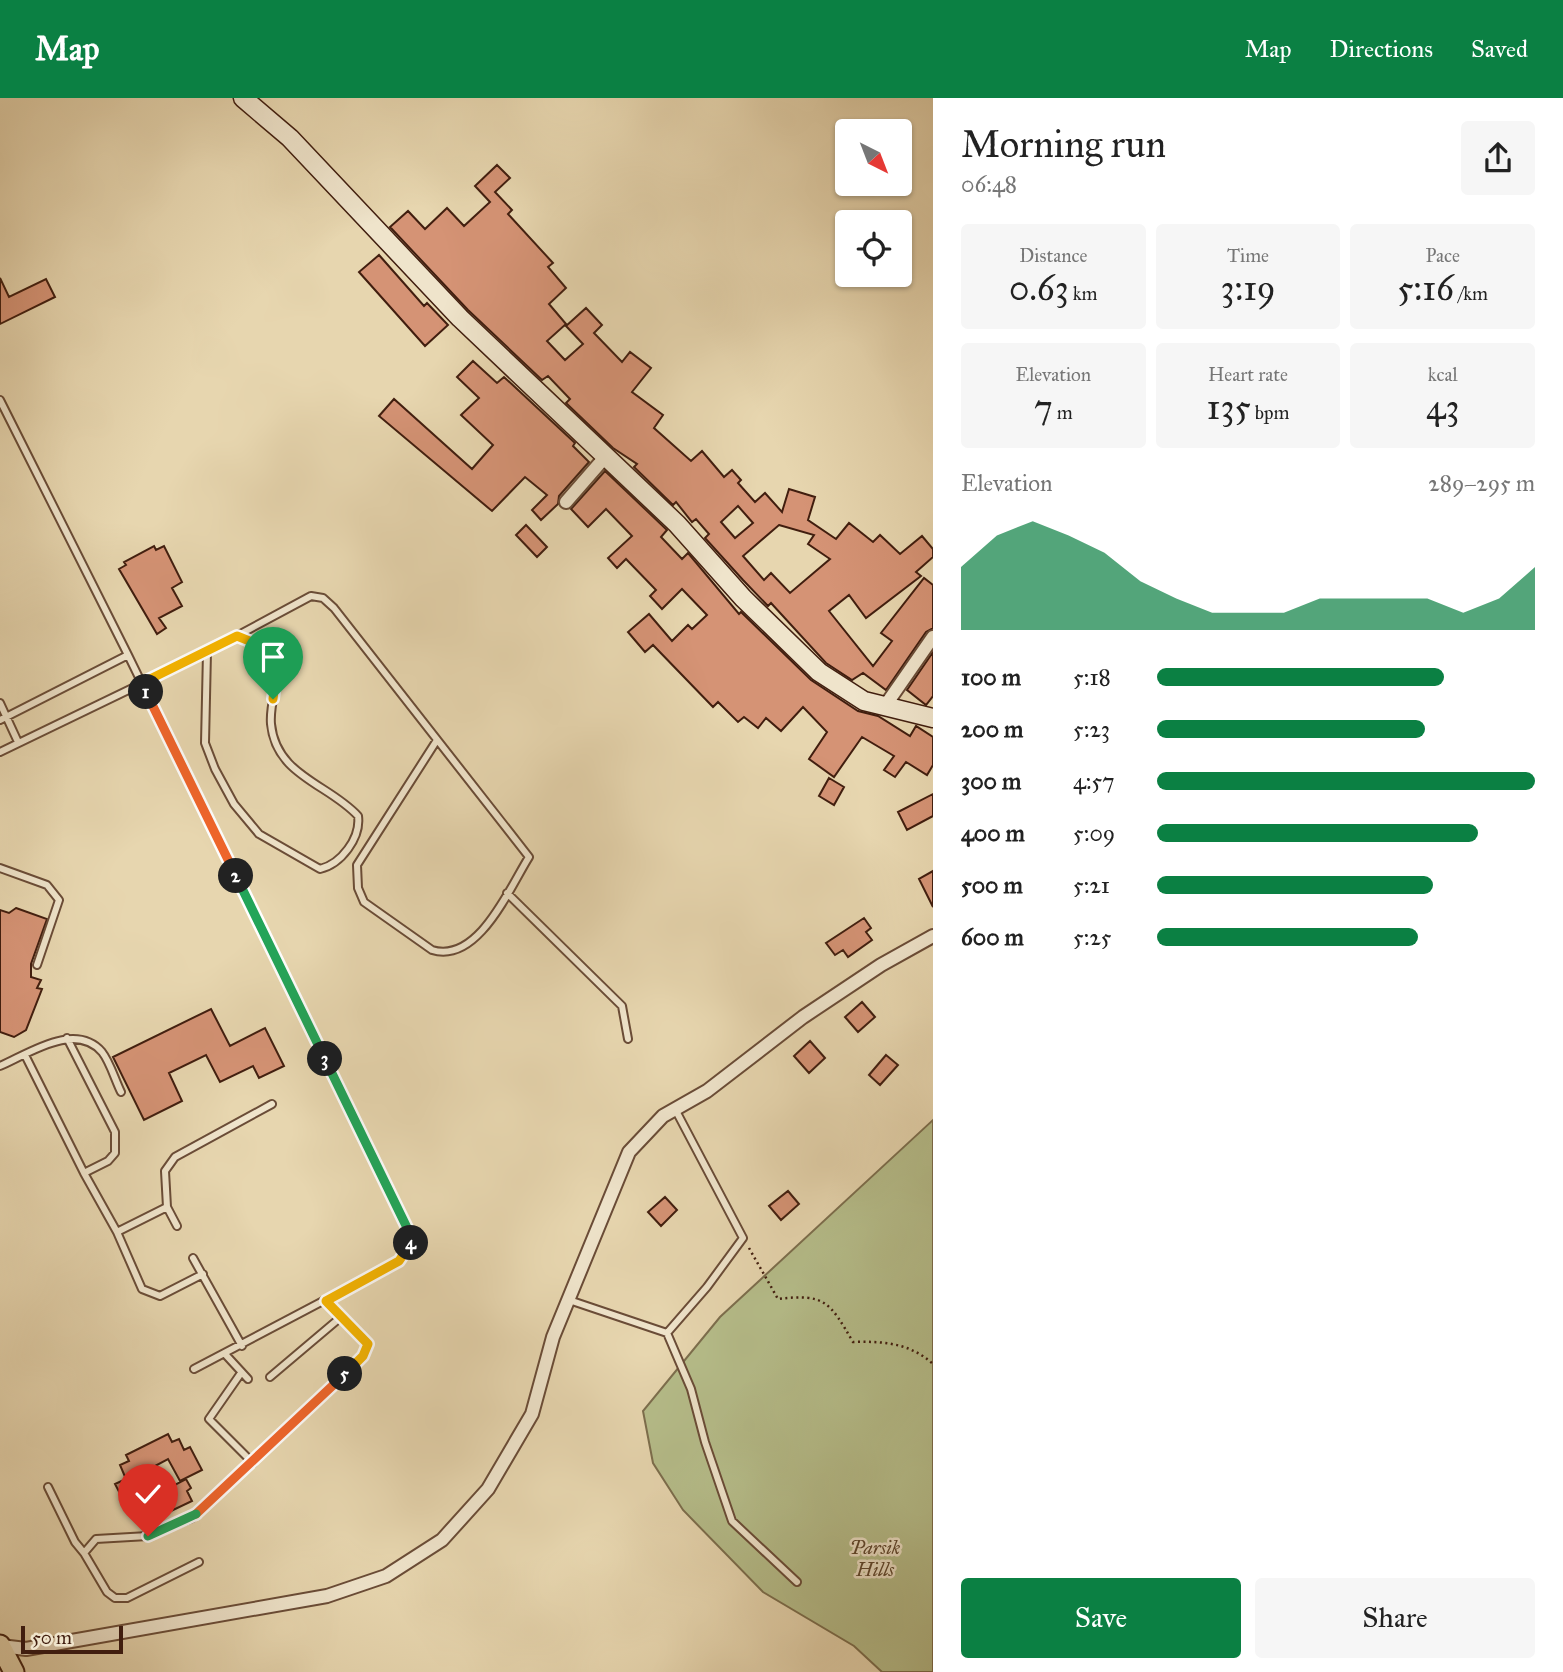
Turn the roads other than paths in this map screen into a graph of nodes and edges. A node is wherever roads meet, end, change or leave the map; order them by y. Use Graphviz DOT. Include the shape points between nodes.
graph roads {
  1 [pos="243,98"];
  2 [pos="0,400"];
  3 [pos="606,456"];
  4 [pos="566,502"];
  5 [pos="237,636"];
  6 [pos="933,637"];
  7 [pos="207,652"];
  8 [pos="128,655"];
  9 [pos="142,683"];
  10 [pos="0,703"];
  11 [pos="885,706"];
  12 [pos="3,718"];
  13 [pos="933,718"];
  14 [pos="437,740"];
  15 [pos="18,743"];
  16 [pos="0,752"];
  17 [pos="0,868"];
  18 [pos="507,893"];
  19 [pos="933,936"];
  20 [pos="37,965"];
  21 [pos="67,1038"];
  22 [pos="628,1039"];
  23 [pos="26,1055"];
  24 [pos="0,1066"];
  25 [pos="121,1092"];
  26 [pos="272,1104"];
  27 [pos="675,1110"];
  28 [pos="85,1173"];
  29 [pos="167,1207"];
  30 [pos="177,1226"];
  31 [pos="117,1231"];
  32 [pos="193,1258"];
  33 [pos="203,1275"];
  34 [pos="568,1299"];
  35 [pos="326,1301"];
  36 [pos="341,1317"];
  37 [pos="667,1333"];
  38 [pos="242,1346"];
  39 [pos="225,1354"];
  40 [pos="194,1369"];
  41 [pos="241,1373"];
  42 [pos="270,1377"];
  43 [pos="248,1379"];
  44 [pos="253,1463"];
  45 [pos="48,1487"];
  46 [pos="84,1553"];
  47 [pos="199,1562"];
  48 [pos="797,1582"];
  49 [pos="0,1646"];
  50 [pos="14,1672"];
  1 -- 3 [label="street" via="290,138 460,318"];
  2 -- 8 [label="lane"];
  3 -- 4 [label="street"];
  3 -- 11 [label="street" via="819,672 864,701"];
  5 -- 7 [label="lane"];
  5 -- 7 [label="lane" via="269,649 278,659 271,724 276,747 301,777 358,816 354,840 330,866 320,869 259,834 234,804 205,743"];
  5 -- 14 [label="lane" via="311,596 323,598"];
  6 -- 11 [label="street"];
  7 -- 9 [label="lane"];
  8 -- 9 [label="lane"];
  8 -- 12 [label="lane"];
  9 -- 15 [label="lane"];
  9 -- 35 [label="lane" via="413,1240 399,1261"];
  10 -- 12 [label="lane"];
  11 -- 13 [label="street"];
  12 -- 15 [label="lane"];
  14 -- 18 [label="lane" via="529,857"];
  14 -- 18 [label="lane" via="357,865 364,902 440,953 461,949 474,939"];
  15 -- 16 [label="lane"];
  17 -- 20 [label="lane" via="47,886 59,900"];
  18 -- 22 [label="lane" via="622,1006"];
  19 -- 27 [label="street" via="803,1017"];
  21 -- 23 [label="lane"];
  21 -- 25 [label="lane" via="102,1052"];
  21 -- 28 [label="lane" via="116,1132 115,1153"];
  23 -- 24 [label="lane"];
  23 -- 28 [label="lane"];
  26 -- 29 [label="lane" via="175,1157 165,1171"];
  27 -- 34 [label="street" via="647,1130 629,1152"];
  27 -- 37 [label="lane" via="743,1238"];
  28 -- 31 [label="lane"];
  29 -- 30 [label="lane"];
  29 -- 31 [label="lane"];
  31 -- 33 [label="lane" via="142,1289 160,1296"];
  32 -- 33 [label="lane"];
  33 -- 38 [label="lane"];
  34 -- 37 [label="lane"];
  34 -- 49 [label="street" via="532,1414 488,1489 442,1540 386,1576 327,1596 26,1649"];
  35 -- 36 [label="lane"];
  35 -- 38 [label="lane"];
  36 -- 42 [label="lane"];
  36 -- 44 [label="lane" via="368,1344 368,1350"];
  37 -- 48 [label="lane" via="691,1389 732,1521"];
  38 -- 39 [label="lane"];
  39 -- 40 [label="lane"];
  39 -- 41 [label="lane"];
  41 -- 43 [label="lane"];
  41 -- 44 [label="lane" via="209,1419"];
  44 -- 46 [label="lane" via="192,1518 148,1536 96,1539"];
  45 -- 46 [label="lane"];
  46 -- 47 [label="lane" via="114,1598 127,1598"];
  49 -- 50 [label="main road"];
}
